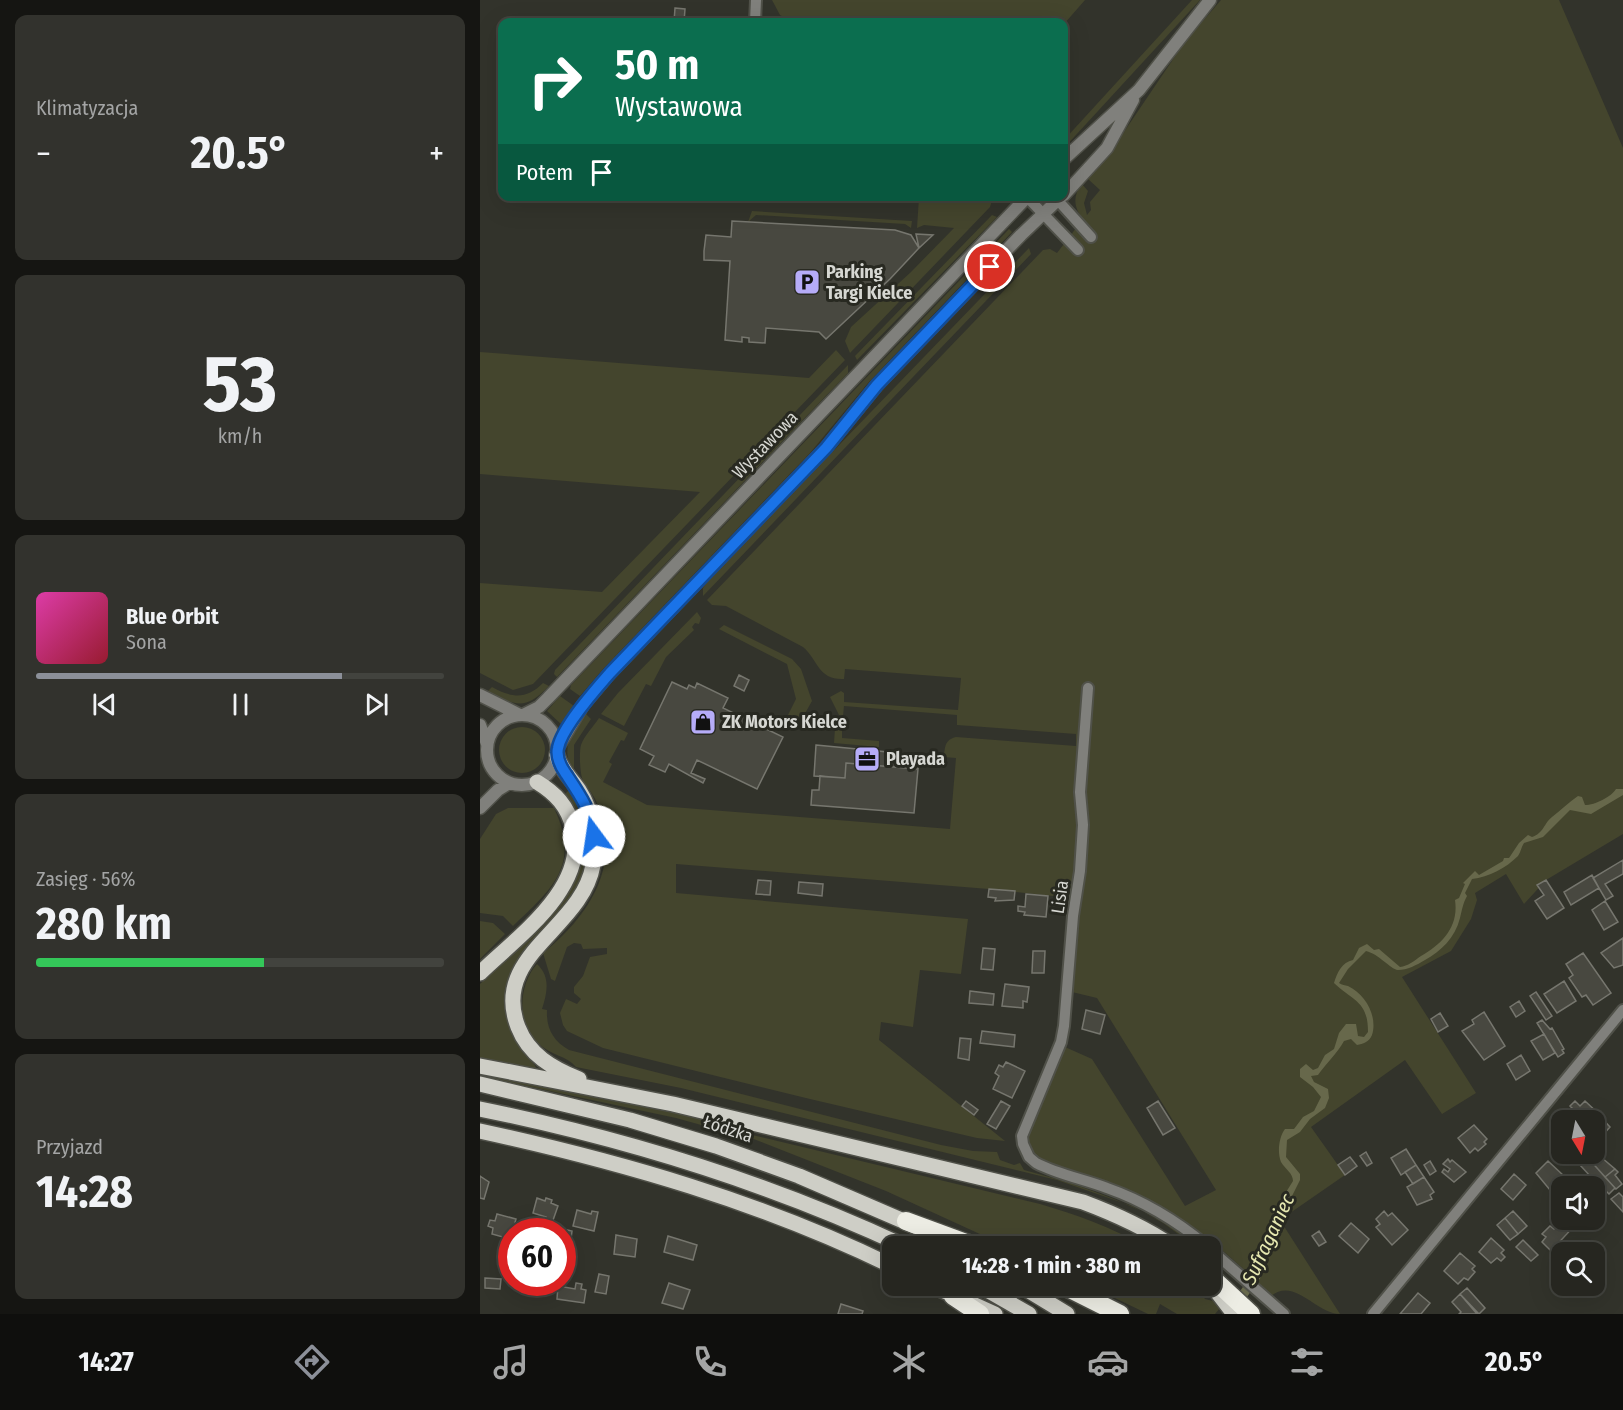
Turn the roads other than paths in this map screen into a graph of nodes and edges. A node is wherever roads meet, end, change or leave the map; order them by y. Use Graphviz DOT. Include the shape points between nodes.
graph roads {
  1 [pos="756,0"];
  2 [pos="1210,0"];
  3 [pos="755,18"];
  4 [pos="1139,90"];
  5 [pos="1068,155"];
  6 [pos="1068,189"];
  7 [pos="1023,201"];
  8 [pos="1030,201"];
  9 [pos="1056,201"];
  10 [pos="1063,201"];
  11 [pos="1042,215"];
  12 [pos="1091,237"];
  13 [pos="1078,250"];
  14 [pos="1088,688"];
  15 [pos="480,695"];
  16 [pos="521,714"];
  17 [pos="480,725"];
  18 [pos="487,746"];
  19 [pos="557,752"];
  20 [pos="480,763"];
  21 [pos="537,782"];
  22 [pos="509,783"];
  23 [pos="480,808"];
  24 [pos="480,973"];
  25 [pos="1623,1010"];
  26 [pos="480,1066"];
  27 [pos="480,1084"];
  28 [pos="607,1090"];
  29 [pos="480,1109"];
  30 [pos="480,1131"];
  31 [pos="906,1221"];
  32 [pos="882,1236"];
  33 [pos="934,1236"];
  34 [pos="947,1236"];
  35 [pos="1157,1236"];
  36 [pos="1195,1236"];
  37 [pos="1221,1258"];
  38 [pos="882,1261"];
  39 [pos="1221,1289"];
  40 [pos="1221,1293"];
  41 [pos="953,1296"];
  42 [pos="998,1296"];
  43 [pos="1037,1296"];
  44 [pos="1084,1296"];
  45 [pos="1280,1311"];
  46 [pos="980,1314"];
  47 [pos="994,1314"];
  48 [pos="1029,1314"];
  49 [pos="1067,1314"];
  50 [pos="1119,1314"];
  51 [pos="1234,1314"];
  52 [pos="1251,1314"];
  53 [pos="1373,1314"];
  1 -- 3 [label="street"];
  2 -- 4 [label="street"];
  4 -- 5 [label="street"];
  4 -- 6 [label="street" via="1107,148"];
  7 -- 16 [label="street, Wystawowa" via="548,698"];
  8 -- 11 [label="street"];
  9 -- 11 [label="street"];
  10 -- 12 [label="street"];
  11 -- 13 [label="street"];
  11 -- 19 [label="street" via="877,385 826,448 597,687"];
  14 -- 36 [label="street, Lisia" via="1080,792 1080,871 1064,1026 1022,1136 1023,1144 1029,1157 1044,1167 1109,1188 1178,1222"];
  15 -- 16 [label="street"];
  16 -- 18 [label="street" via="498,724"];
  16 -- 19 [label="street" via="545,723 554,734"];
  17 -- 18 [label="street"];
  18 -- 20 [label="street"];
  18 -- 22 [label="street" via="494,772"];
  19 -- 21 [label="street" via="552,768"];
  19 -- 28 [label="main road" via="589,811 595,846 593,869 584,891 520,971 513,1008 530,1050 562,1072"];
  21 -- 22 [label="street"];
  21 -- 24 [label="main road" via="564,805 575,833 574,859 567,881 546,909"];
  22 -- 23 [label="street"];
  25 -- 53 [label="street"];
  26 -- 28 [label="main road"];
  27 -- 31 [label="main road, Łódzka" via="620,1117 716,1146"];
  28 -- 35 [label="main road" via="1083,1202 1119,1215"];
  29 -- 32 [label="main road" via="598,1136 711,1169"];
  30 -- 38 [label="main road" via="714,1193"];
  31 -- 33 [label="main road, Łódzka"];
  31 -- 34 [label="highway"];
  37 -- 45 [label="street, Lisia"];
  39 -- 52 [label="highway"];
  40 -- 51 [label="main road"];
  41 -- 46 [label="highway"];
  41 -- 47 [label="main road"];
  42 -- 48 [label="main road"];
  43 -- 49 [label="main road"];
  44 -- 50 [label="highway"];
}
